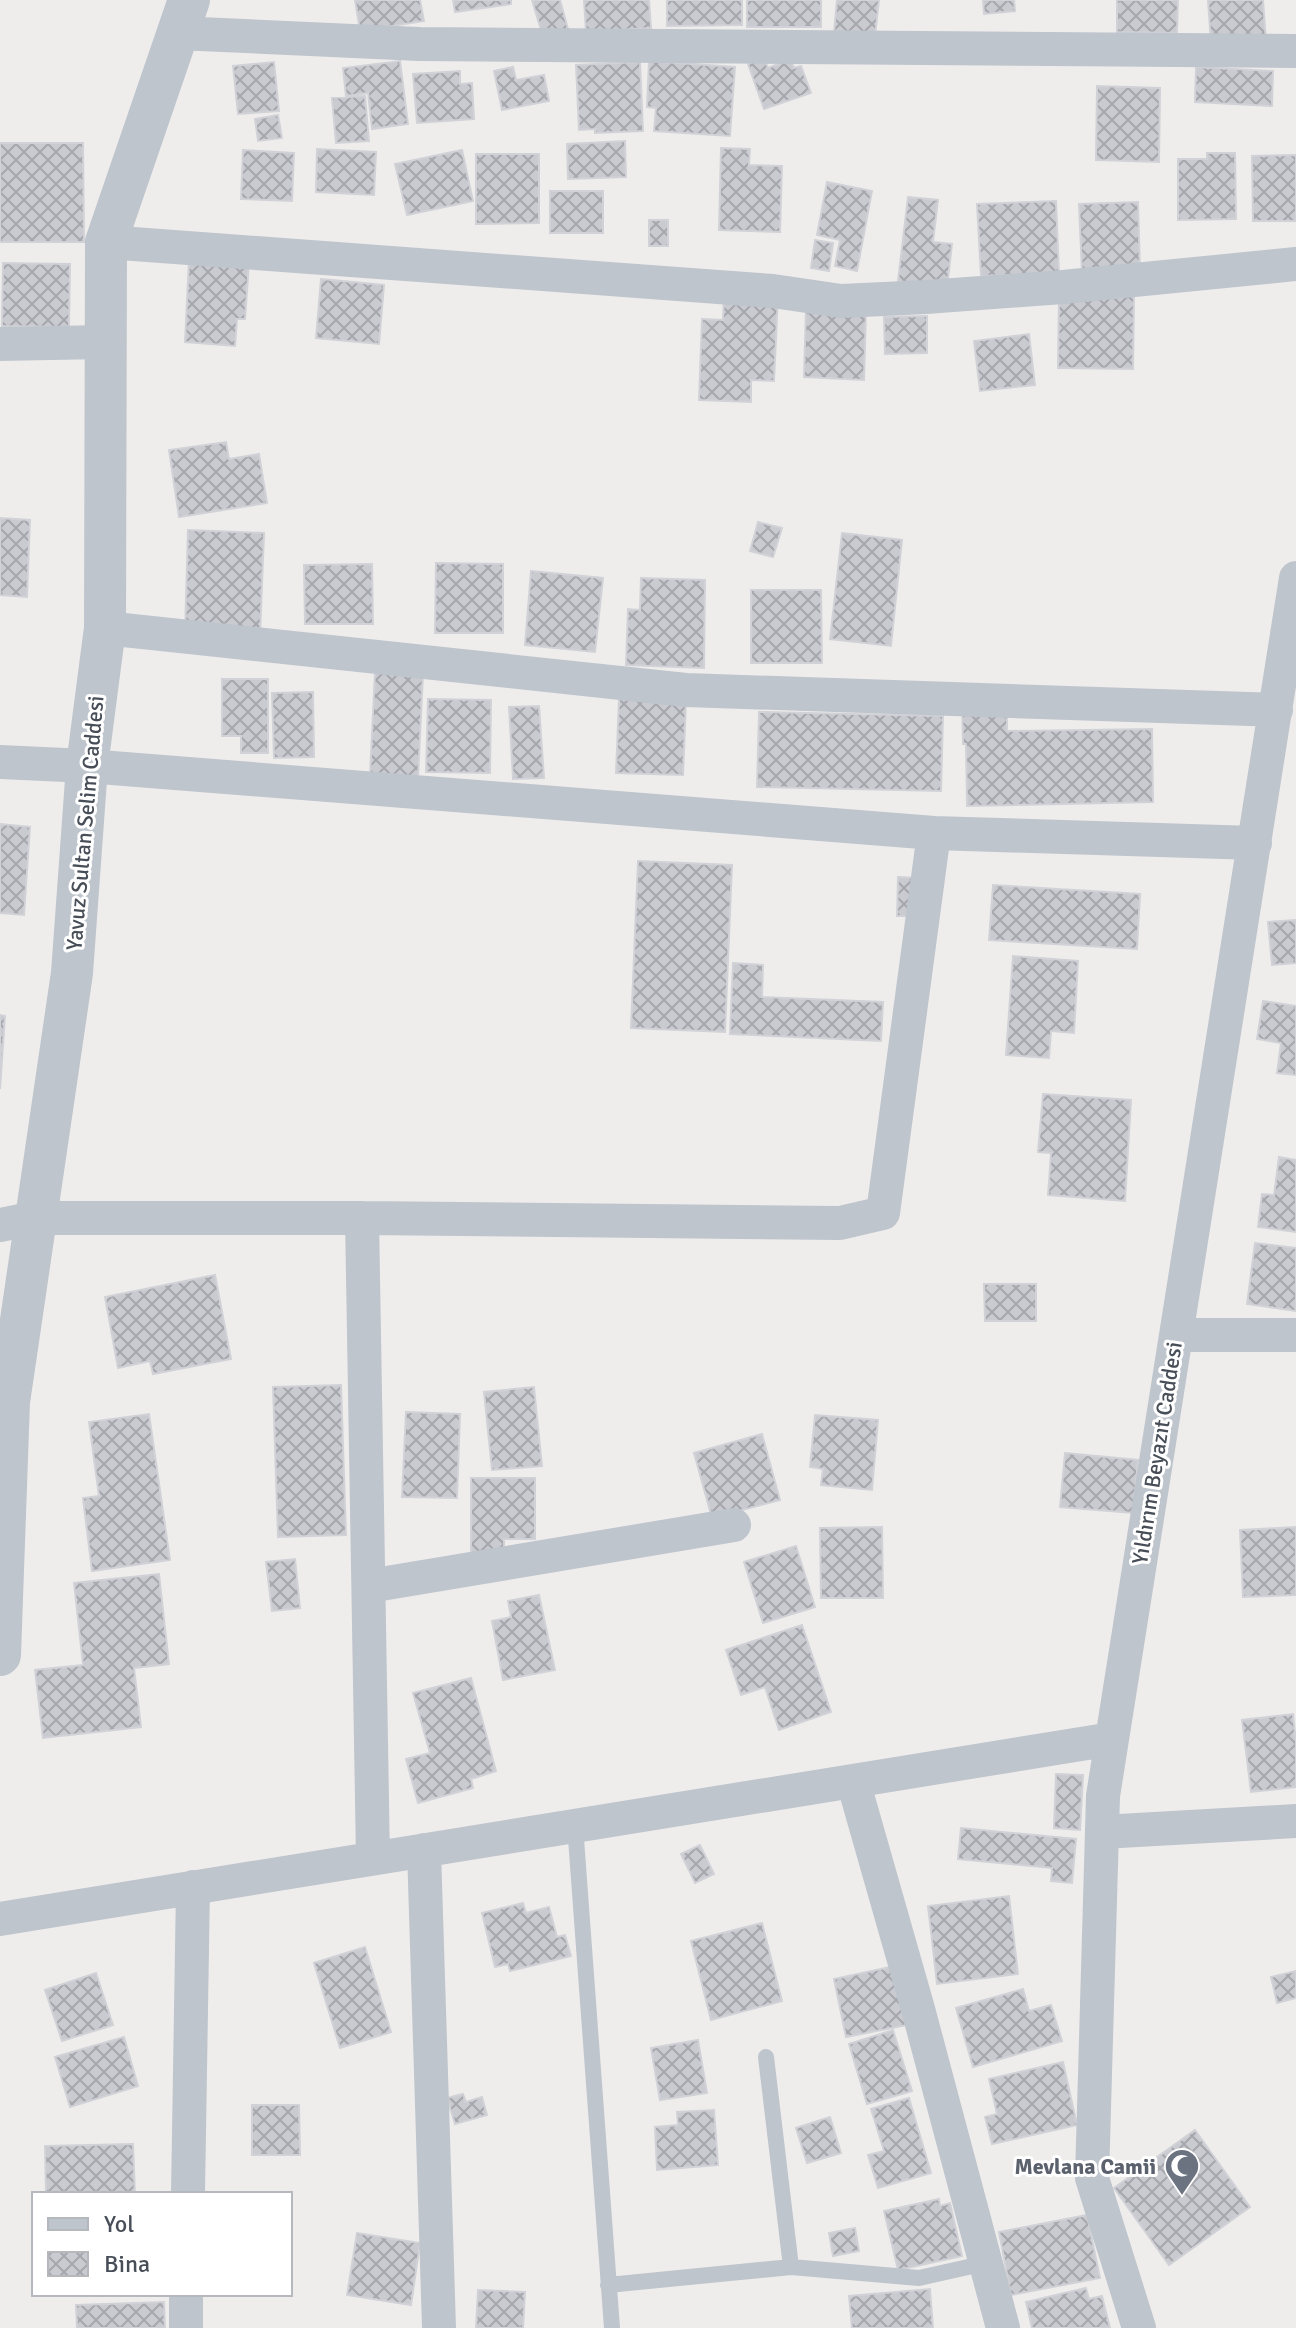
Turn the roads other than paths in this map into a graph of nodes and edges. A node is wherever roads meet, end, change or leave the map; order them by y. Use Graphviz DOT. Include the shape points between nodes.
graph roads {
  1 [pos="183,17"];
  2 [pos="1296,51"];
  3 [pos="106,242"];
  4 [pos="1296,264"];
  5 [pos="104,342"];
  6 [pos="0,344"];
  7 [pos="1296,578"];
  8 [pos="105,628"];
  9 [pos="1291,647"];
  10 [pos="1276,710"];
  11 [pos="0,762"];
  12 [pos="87,766"];
  13 [pos="934,833"];
  14 [pos="1255,843"];
  15 [pos="362,1218"];
  16 [pos="18,1221"];
  17 [pos="1176,1335"];
  18 [pos="1296,1335"];
  19 [pos="4,1403"];
  20 [pos="734,1525"];
  21 [pos="369,1586"];
  22 [pos="0,1645"];
  23 [pos="0,1655"];
  24 [pos="1112,1739"];
  25 [pos="853,1781"];
  26 [pos="1296,1821"];
  27 [pos="575,1825"];
  28 [pos="1102,1832"];
  29 [pos="424,1850"];
  30 [pos="373,1858"];
  31 [pos="193,1887"];
  32 [pos="0,1919"];
  33 [pos="766,2057"];
  34 [pos="188,2192"];
  35 [pos="986,2263"];
  36 [pos="791,2267"];
  37 [pos="608,2285"];
  38 [pos="186,2296"];
  39 [pos="186,2328"];
  40 [pos="439,2328"];
  41 [pos="612,2328"];
  42 [pos="1003,2328"];
  43 [pos="1139,2328"];
  1 -- 2 [label="street" via="419,44"];
  1 -- 3 [label="street, Yavuz Sultan Selim Caddesi"];
  3 -- 4 [label="street" via="773,291 841,301 1063,287"];
  3 -- 5 [label="street, Yavuz Sultan Selim Caddesi"];
  5 -- 6 [label="street"];
  5 -- 8 [label="street, Yavuz Sultan Selim Caddesi"];
  7 -- 9 [label="street, Yıldırım Beyazıt Caddesi"];
  8 -- 10 [label="street" via="686,690"];
  8 -- 12 [label="street, Yavuz Sultan Selim Caddesi"];
  9 -- 10 [label="street, Yıldırım Beyazıt Caddesi"];
  10 -- 14 [label="street, Yıldırım Beyazıt Caddesi"];
  11 -- 12 [label="street"];
  12 -- 13 [label="street"];
  12 -- 16 [label="street, Yavuz Sultan Selim Caddesi" via="72,973"];
  13 -- 14 [label="street"];
  13 -- 15 [label="street" via="883,1213 840,1223"];
  14 -- 17 [label="street, Yıldırım Beyazıt Caddesi"];
  15 -- 16 [label="street"];
  15 -- 21 [label="street"];
  16 -- 19 [label="street, Yavuz Sultan Selim Caddesi"];
  17 -- 18 [label="street"];
  17 -- 24 [label="street, Yıldırım Beyazıt Caddesi"];
  19 -- 22 [label="street, Yavuz Sultan Selim Caddesi"];
  20 -- 21 [label="street"];
  21 -- 30 [label="street"];
  22 -- 23 [label="street, Yavuz Sultan Selim Caddesi"];
  24 -- 25 [label="street"];
  24 -- 28 [label="street, Yıldırım Beyazıt Caddesi"];
  25 -- 27 [label="street"];
  25 -- 35 [label="street"];
  26 -- 28 [label="street"];
  27 -- 29 [label="street"];
  27 -- 37 [label="lane"];
  28 -- 43 [label="street, Yıldırım Beyazıt Caddesi" via="1092,2178"];
  29 -- 30 [label="street"];
  29 -- 40 [label="street"];
  30 -- 31 [label="street"];
  31 -- 32 [label="street"];
  31 -- 34 [label="street"];
  33 -- 36 [label="lane"];
  35 -- 36 [label="lane" via="919,2278"];
  35 -- 42 [label="street"];
  36 -- 37 [label="lane"];
  37 -- 41 [label="lane"];
  38 -- 39 [label="street"];
}
